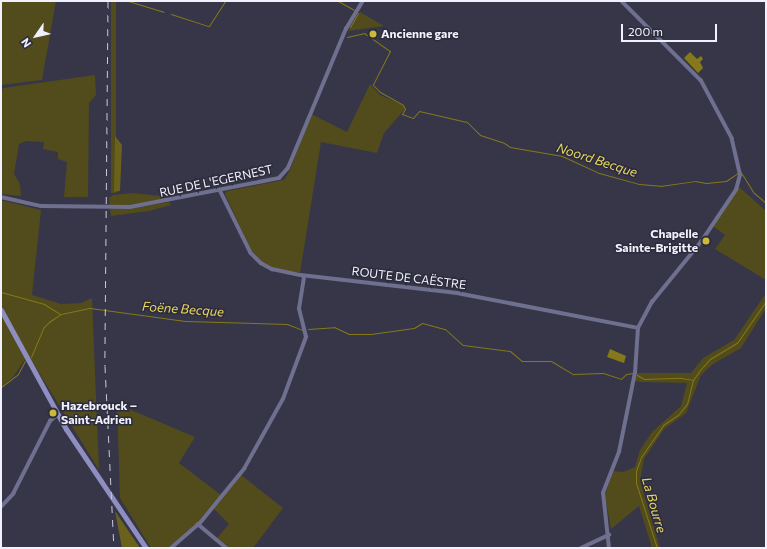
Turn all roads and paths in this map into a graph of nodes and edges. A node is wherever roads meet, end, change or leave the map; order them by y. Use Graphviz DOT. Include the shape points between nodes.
graph roads {
  1 [pos="363,1"];
  2 [pos="620,1"];
  3 [pos="220,190"];
  4 [pos="1,197"];
  5 [pos="304,276"];
  6 [pos="1,310"];
  7 [pos="638,328"];
  8 [pos="57,415"];
  9 [pos="1,507"];
  10 [pos="198,524"];
  11 [pos="609,535"];
  12 [pos="146,548"];
  13 [pos="171,548"];
  14 [pos="227,548"];
  15 [pos="581,548"];
  16 [pos="609,548"];
  1 -- 3 [label="street, RUE DE L'EGERNEST" via="346,29 285,173 274,180"];
  2 -- 7 [label="street" via="701,81 732,139 739,172 739,182 733,195 695,251 650,305"];
  3 -- 4 [label="street, RUE DE L'EGERNEST" via="133,207 44,206"];
  3 -- 5 [label="street, ROUTE DE CAËSTRE" via="256,259 272,269"];
  5 -- 7 [label="street, ROUTE DE CAËSTRE" via="449,292"];
  5 -- 10 [label="street" via="299,309 306,337 288,389 250,459"];
  6 -- 8 [label="main road"];
  7 -- 11 [label="street" via="635,373 620,449 603,493"];
  8 -- 9 [label="street" via="50,421 13,494"];
  8 -- 12 [label="main road"];
  10 -- 13 [label="street"];
  10 -- 14 [label="street"];
  11 -- 15 [label="street"];
  11 -- 16 [label="street"];
}
